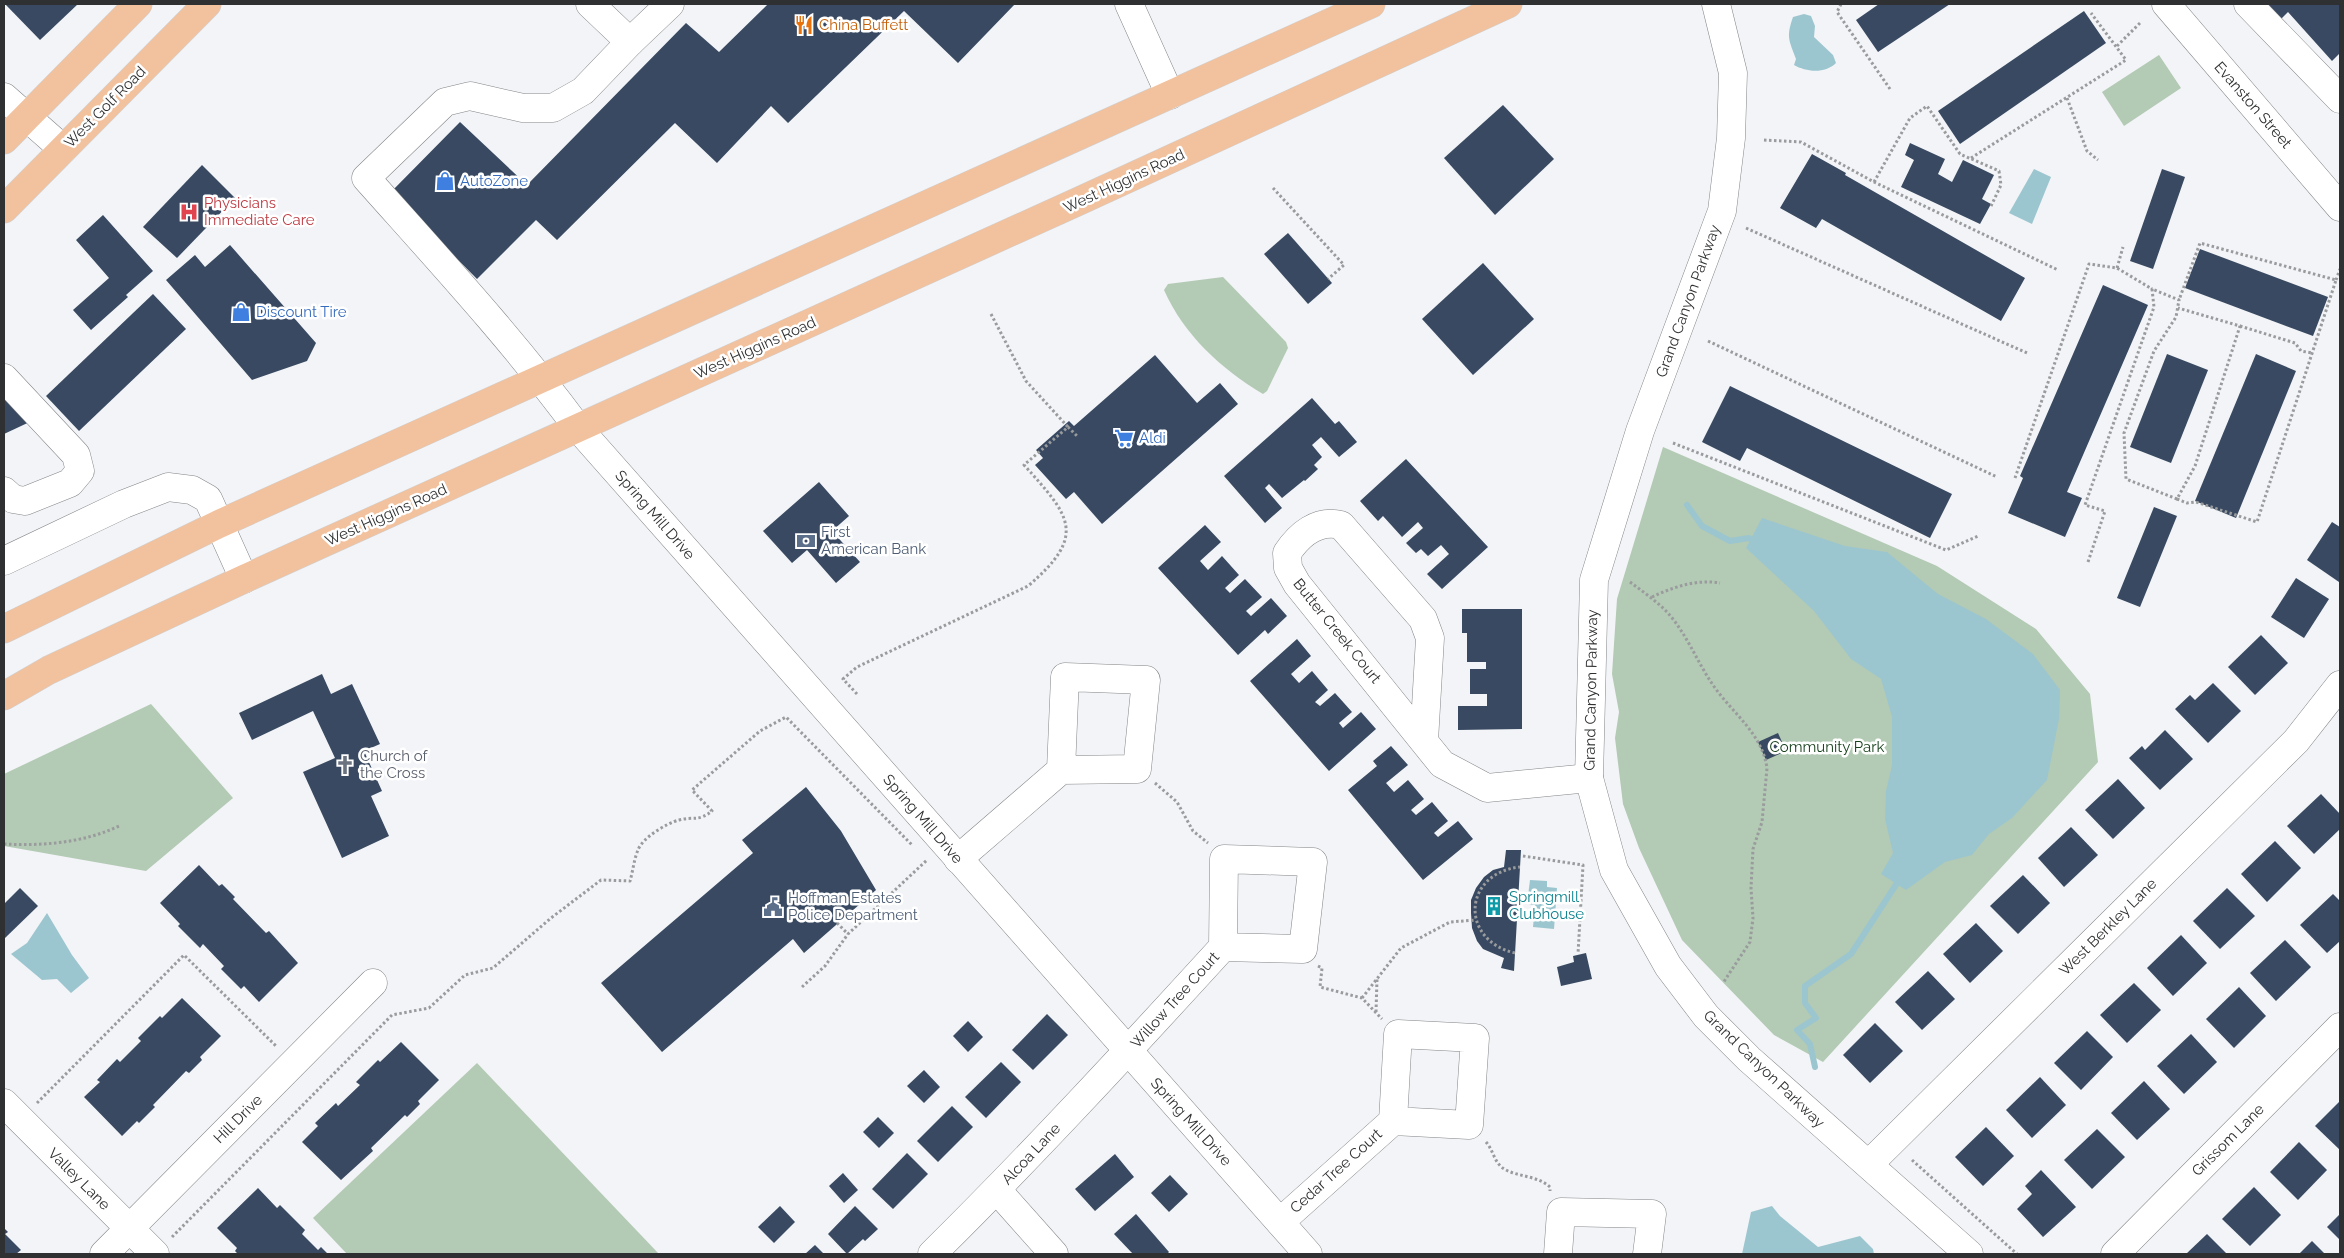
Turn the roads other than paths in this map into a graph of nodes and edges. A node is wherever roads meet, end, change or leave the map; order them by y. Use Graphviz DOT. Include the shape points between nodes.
graph roads {
  1 [pos="138,4"];
  2 [pos="207,4"];
  3 [pos="590,4"];
  4 [pos="670,4"];
  5 [pos="1129,4"];
  6 [pos="1371,4"];
  7 [pos="1508,4"];
  8 [pos="1716,4"];
  9 [pos="2166,4"];
  10 [pos="2248,4"];
  11 [pos="630,42"];
  12 [pos="1170,95"];
  13 [pos="4,97"];
  14 [pos="2340,99"];
  15 [pos="27,116"];
  16 [pos="4,140"];
  17 [pos="63,149"];
  18 [pos="2340,207"];
  19 [pos="4,209"];
  20 [pos="4,378"];
  21 [pos="542,380"];
  22 [pos="578,428"];
  23 [pos="4,491"];
  24 [pos="218,524"];
  25 [pos="4,561"];
  26 [pos="244,579"];
  27 [pos="4,629"];
  28 [pos="2340,685"];
  29 [pos="4,696"];
  30 [pos="1424,741"];
  31 [pos="1060,770"];
  32 [pos="1589,778"];
  33 [pos="958,859"];
  34 [pos="1223,947"];
  35 [pos="373,983"];
  36 [pos="2340,1026"];
  37 [pos="1128,1052"];
  38 [pos="12,1111"];
  39 [pos="1393,1121"];
  40 [pos="1869,1164"];
  41 [pos="997,1190"];
  42 [pos="1280,1222"];
  43 [pos="129,1229"];
  44 [pos="104,1254"];
  45 [pos="155,1254"];
  46 [pos="932,1254"];
  47 [pos="1054,1254"];
  48 [pos="1308,1254"];
  49 [pos="1558,1254"];
  50 [pos="1647,1254"];
  51 [pos="1969,1254"];
  52 [pos="2115,1254"];
  1 -- 15 [label="main road"];
  2 -- 17 [label="main road, West Golf Road"];
  3 -- 11 [label="street"];
  4 -- 11 [label="street"];
  5 -- 12 [label="street"];
  6 -- 12 [label="main road"];
  7 -- 22 [label="main road, West Higgins Road"];
  8 -- 32 [label="street, Grand Canyon Parkway" via="1733,73 1731,138 1722,211 1640,430 1594,580"];
  9 -- 18 [label="street, Evanston Street"];
  10 -- 14 [label="street"];
  11 -- 21 [label="street, Spring Mill Drive" via="583,90 553,108 523,108 470,96 445,102 366,178"];
  12 -- 21 [label="main road"];
  13 -- 15 [label="street"];
  15 -- 16 [label="main road"];
  15 -- 17 [label="street"];
  17 -- 19 [label="main road, West Golf Road"];
  20 -- 23 [label="street" via="76,455 80,471 70,483 26,501 13,499"];
  21 -- 22 [label="street, Spring Mill Drive"];
  21 -- 24 [label="main road"];
  22 -- 26 [label="main road, West Higgins Road"];
  22 -- 33 [label="street, Spring Mill Drive"];
  24 -- 25 [label="street" via="208,499 192,490 168,488 124,504"];
  24 -- 26 [label="street"];
  24 -- 27 [label="main road"];
  26 -- 29 [label="main road, West Higgins Road" via="49,670"];
  28 -- 40 [label="street, West Berkley Lane" via="2296,741"];
  30 -- 30 [label="street, Butter Creek Court" via="1430,638 1423,619 1341,526 1331,523 1307,531 1287,553 1288,568 1297,584"];
  30 -- 32 [label="street, Butter Creek Court" via="1442,764 1487,788"];
  31 -- 31 [label="street" via="1137,769 1146,680 1064,677"];
  31 -- 33 [label="street"];
  32 -- 40 [label="street, Grand Canyon Parkway" via="1614,870 1668,966 1706,1016 1749,1059"];
  33 -- 37 [label="street, Spring Mill Drive"];
  34 -- 34 [label="street, Willow Tree Court" via="1224,859 1313,862 1303,949"];
  34 -- 37 [label="street, Willow Tree Court"];
  35 -- 43 [label="street, Hill Drive"];
  36 -- 52 [label="street, Grissom Lane"];
  37 -- 41 [label="street, Alcoa Lane"];
  37 -- 42 [label="street, Spring Mill Drive"];
  38 -- 43 [label="street, Valley Lane"];
  39 -- 39 [label="street, Cedar Tree Court" via="1398,1034 1475,1038 1469,1125"];
  39 -- 42 [label="street, Cedar Tree Court"];
  40 -- 51 [label="street, Grand Canyon Parkway"];
  41 -- 46 [label="street, Alcoa Lane"];
  41 -- 47 [label="street"];
  42 -- 48 [label="street, Spring Mill Drive"];
  43 -- 44 [label="street, Hill Drive"];
  43 -- 45 [label="street, Valley Lane"];
  49 -- 50 [label="street" via="1561,1212 1652,1214"];
}
